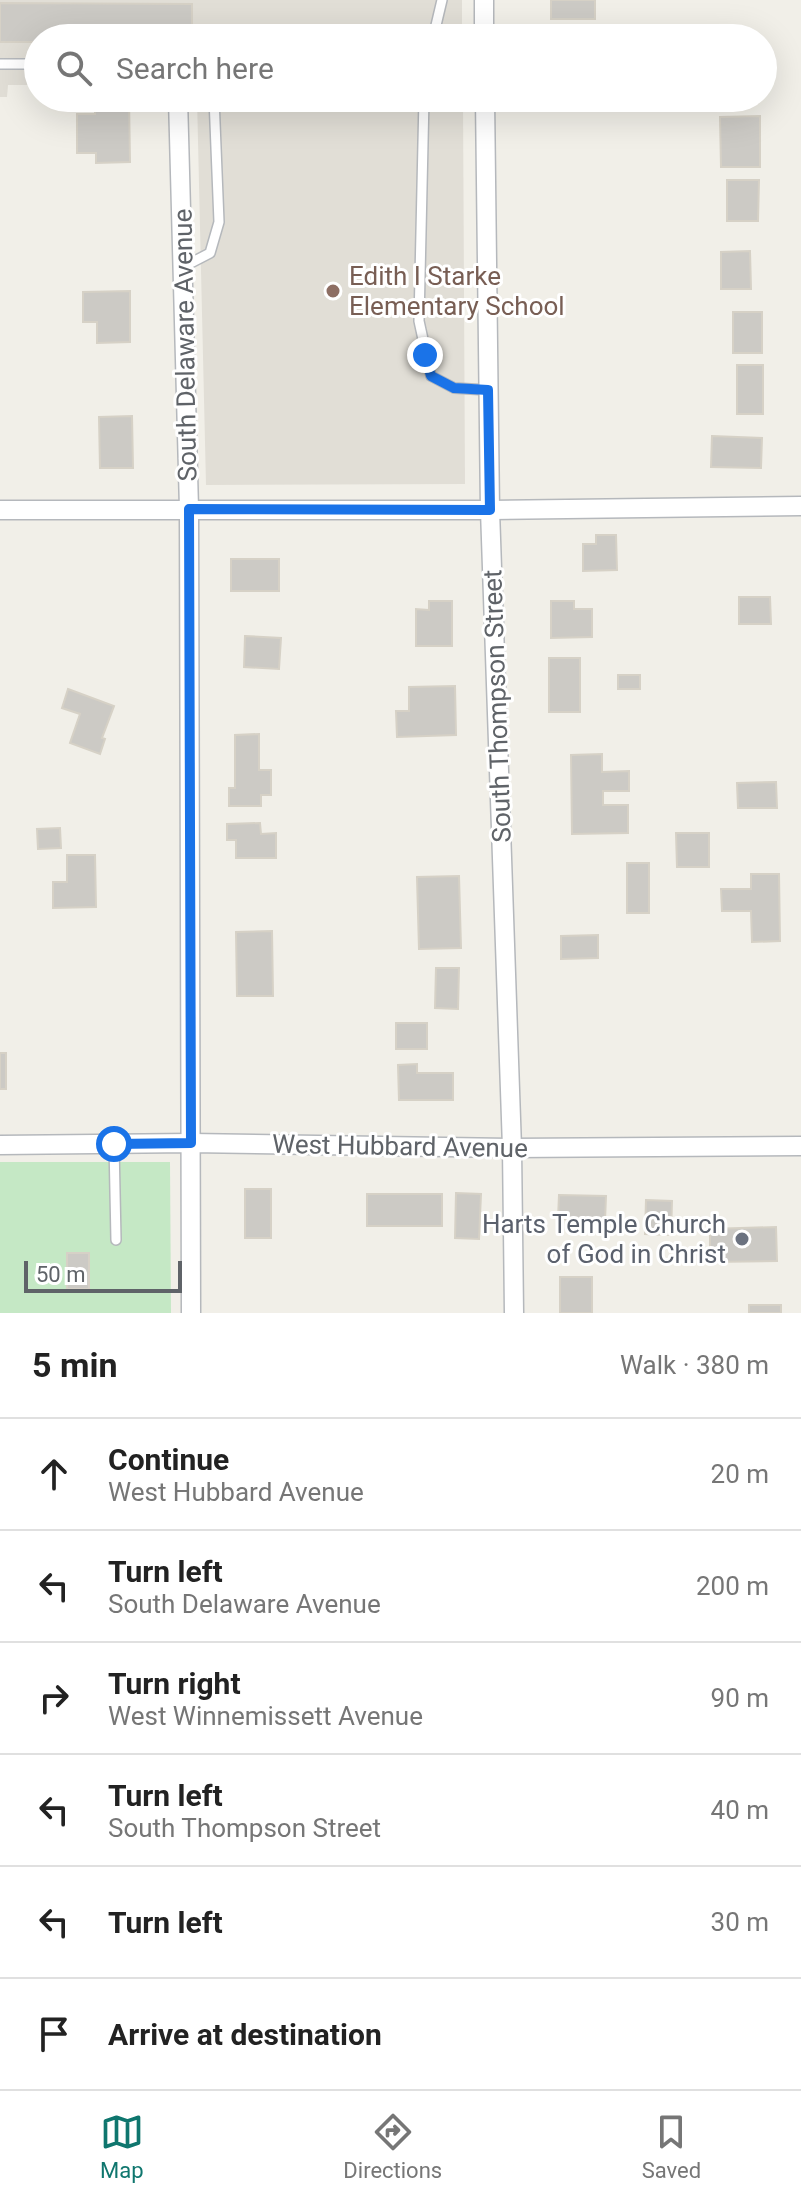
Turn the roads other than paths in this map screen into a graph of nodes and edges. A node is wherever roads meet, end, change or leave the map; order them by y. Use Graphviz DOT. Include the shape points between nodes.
graph roads {
  1 [pos="442,0"];
  2 [pos="484,0"];
  3 [pos="436,24"];
  4 [pos="484,24"];
  5 [pos="0,64"];
  6 [pos="24,64"];
  7 [pos="178,112"];
  8 [pos="215,112"];
  9 [pos="424,112"];
  10 [pos="485,112"];
  11 [pos="183,267"];
  12 [pos="488,390"];
  13 [pos="801,506"];
  14 [pos="189,509"];
  15 [pos="0,510"];
  16 [pos="490,510"];
  17 [pos="191,1143"];
  18 [pos="114,1144"];
  19 [pos="0,1145"];
  20 [pos="801,1146"];
  21 [pos="512,1148"];
  22 [pos="116,1240"];
  23 [pos="191,1313"];
  24 [pos="514,1313"];
  1 -- 3 [label="lane"];
  2 -- 4 [label="street"];
  5 -- 6 [label="lane"];
  7 -- 11 [label="street, South Delaware Avenue"];
  8 -- 11 [label="lane" via="219,222 210,253"];
  9 -- 12 [label="lane" via="419,321 425,355 431,376 454,388"];
  10 -- 12 [label="street, South Thompson Street"];
  11 -- 14 [label="street, South Delaware Avenue"];
  12 -- 16 [label="street, South Thompson Street"];
  13 -- 16 [label="street"];
  14 -- 15 [label="street"];
  14 -- 16 [label="street"];
  14 -- 17 [label="street, South Delaware Avenue"];
  16 -- 21 [label="street, South Thompson Street"];
  17 -- 18 [label="street, West Hubbard Avenue"];
  17 -- 21 [label="street, West Hubbard Avenue"];
  17 -- 23 [label="street, South Delaware Avenue"];
  18 -- 19 [label="street, West Hubbard Avenue"];
  18 -- 22 [label="lane"];
  20 -- 21 [label="street, West Hubbard Avenue"];
  21 -- 24 [label="street, South Thompson Street"];
}
